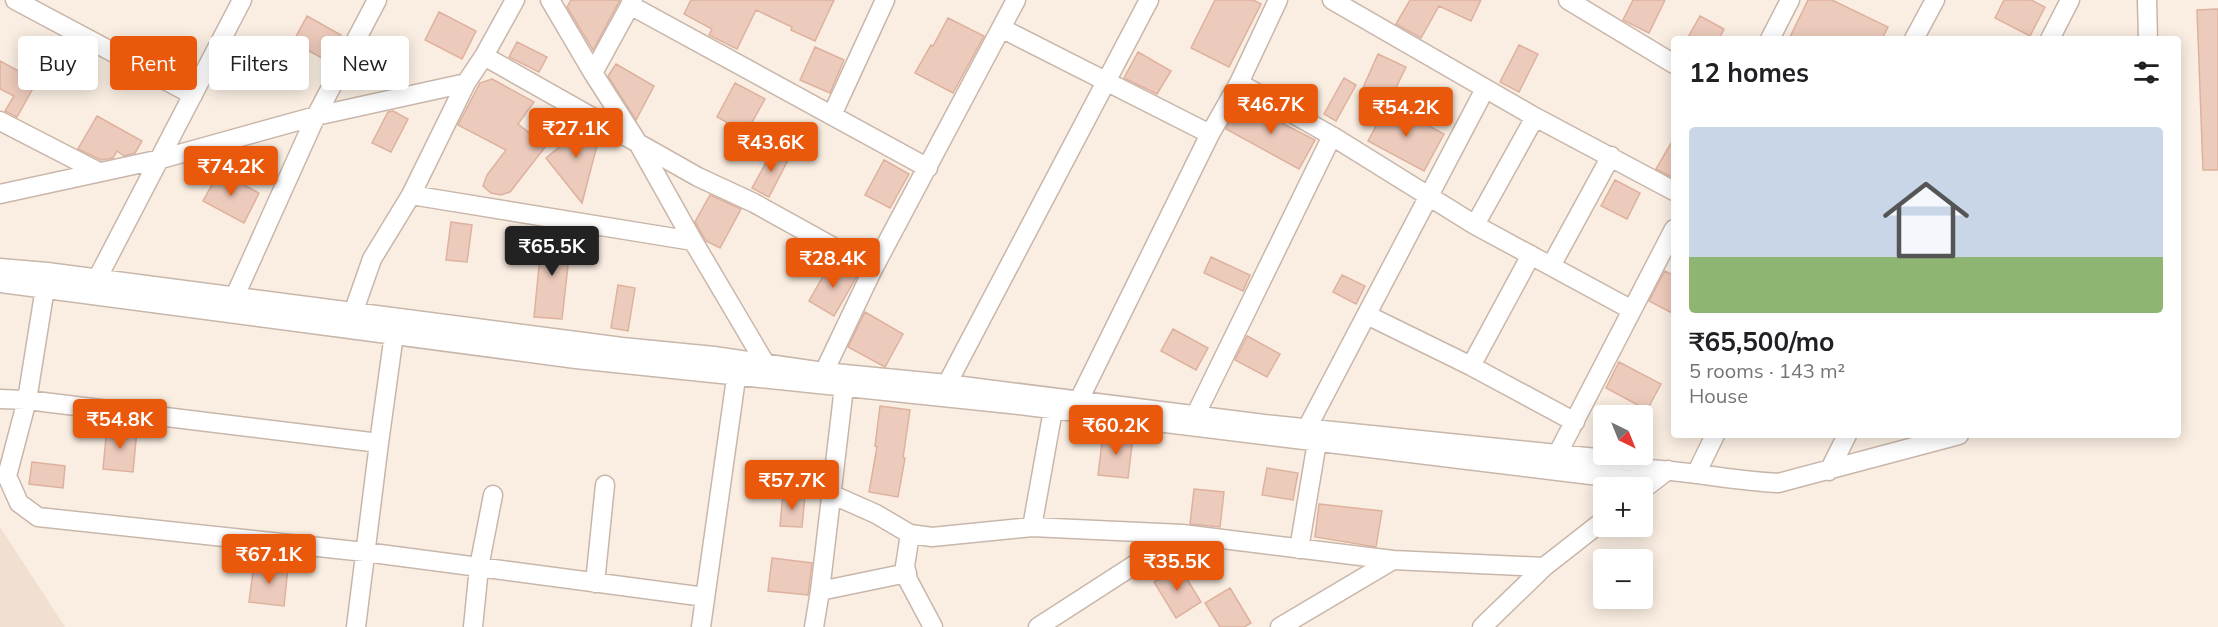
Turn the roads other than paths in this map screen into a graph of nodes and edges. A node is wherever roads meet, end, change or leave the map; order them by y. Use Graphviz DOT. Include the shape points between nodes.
graph roads {
  1 [pos="15,0"];
  2 [pos="242,0"];
  3 [pos="377,0"];
  4 [pos="515,0"];
  5 [pos="550,0"];
  6 [pos="1016,0"];
  7 [pos="1149,0"];
  8 [pos="1278,0"];
  9 [pos="1332,0"];
  10 [pos="1568,0"];
  11 [pos="1790,0"];
  12 [pos="1935,0"];
  13 [pos="2070,0"];
  14 [pos="2147,0"];
  15 [pos="878,2"];
  16 [pos="632,3"];
  17 [pos="1001,28"];
  18 [pos="1772,36"];
  19 [pos="1916,36"];
  20 [pos="2052,36"];
  21 [pos="2148,36"];
  22 [pos="484,57"];
  23 [pos="1671,62"];
  24 [pos="593,73"];
  25 [pos="1106,81"];
  26 [pos="466,83"];
  27 [pos="1239,83"];
  28 [pos="1485,89"];
  29 [pos="193,95"];
  30 [pos="832,115"];
  31 [pos="316,116"];
  32 [pos="1535,117"];
  33 [pos="0,122"];
  34 [pos="1210,134"];
  35 [pos="1332,136"];
  36 [pos="638,143"];
  37 [pos="1611,156"];
  38 [pos="161,159"];
  39 [pos="928,168"];
  40 [pos="99,172"];
  41 [pos="1671,189"];
  42 [pos="0,194"];
  43 [pos="411,195"];
  44 [pos="1427,196"];
  45 [pos="1475,225"];
  46 [pos="1671,235"];
  47 [pos="693,241"];
  48 [pos="1531,255"];
  49 [pos="1551,266"];
  50 [pos="0,268"];
  51 [pos="873,269"];
  52 [pos="97,279"];
  53 [pos="0,282"];
  54 [pos="45,288"];
  55 [pos="235,296"];
  56 [pos="1632,310"];
  57 [pos="353,313"];
  58 [pos="1367,315"];
  59 [pos="394,334"];
  60 [pos="1471,366"];
  61 [pos="738,368"];
  62 [pos="764,371"];
  63 [pos="824,372"];
  64 [pos="947,384"];
  65 [pos="844,387"];
  66 [pos="0,399"];
  67 [pos="27,400"];
  68 [pos="1079,400"];
  69 [pos="1053,410"];
  70 [pos="1196,414"];
  71 [pos="1575,422"];
  72 [pos="1312,435"];
  73 [pos="1714,438"];
  74 [pos="1846,438"];
  75 [pos="1948,438"];
  76 [pos="380,443"];
  77 [pos="1557,455"];
  78 [pos="1646,470"];
  79 [pos="1668,470"];
  80 [pos="1829,471"];
  81 [pos="1696,474"];
  82 [pos="1653,482"];
  83 [pos="605,485"];
  84 [pos="831,494"];
  85 [pos="492,495"];
  86 [pos="1032,527"];
  87 [pos="1593,529"];
  88 [pos="910,534"];
  89 [pos="1182,534"];
  90 [pos="1299,549"];
  91 [pos="365,552"];
  92 [pos="1394,560"];
  93 [pos="479,567"];
  94 [pos="1544,567"];
  95 [pos="907,573"];
  96 [pos="595,583"];
  97 [pos="820,591"];
  98 [pos="705,597"];
  99 [pos="356,627"];
  100 [pos="472,627"];
  101 [pos="701,627"];
  102 [pos="814,627"];
  103 [pos="933,627"];
  104 [pos="1038,627"];
  105 [pos="1280,627"];
  106 [pos="1482,627"];
  1 -- 29 [label="street"];
  2 -- 29 [label="street"];
  3 -- 31 [label="street"];
  4 -- 22 [label="street"];
  5 -- 24 [label="street"];
  6 -- 17 [label="street"];
  7 -- 25 [label="street"];
  8 -- 27 [label="street"];
  9 -- 28 [label="street"];
  10 -- 23 [label="street"];
  11 -- 18 [label="street"];
  12 -- 19 [label="street"];
  13 -- 20 [label="street"];
  14 -- 21 [label="street"];
  15 -- 30 [label="street"];
  16 -- 24 [label="street"];
  16 -- 30 [label="street"];
  17 -- 25 [label="street"];
  17 -- 39 [label="street"];
  22 -- 26 [label="street"];
  22 -- 36 [label="street"];
  24 -- 36 [label="street"];
  25 -- 34 [label="street"];
  25 -- 64 [label="street"];
  26 -- 31 [label="street"];
  26 -- 43 [label="street"];
  27 -- 34 [label="street"];
  27 -- 35 [label="street"];
  28 -- 32 [label="street"];
  28 -- 44 [label="street"];
  29 -- 38 [label="street"];
  30 -- 39 [label="street"];
  31 -- 38 [label="street"];
  31 -- 55 [label="street"];
  32 -- 37 [label="street"];
  32 -- 45 [label="street"];
  33 -- 40 [label="street"];
  34 -- 68 [label="street"];
  35 -- 44 [label="street"];
  35 -- 70 [label="street"];
  36 -- 47 [label="street"];
  36 -- 51 [label="street"];
  37 -- 41 [label="street"];
  37 -- 49 [label="street"];
  38 -- 40 [label="street"];
  38 -- 52 [label="street"];
  39 -- 51 [label="street"];
  40 -- 42 [label="street"];
  43 -- 47 [label="street"];
  43 -- 57 [label="street" via="372,259"];
  44 -- 45 [label="street"];
  44 -- 58 [label="street"];
  45 -- 48 [label="street"];
  46 -- 56 [label="street"];
  47 -- 62 [label="street"];
  48 -- 49 [label="street"];
  48 -- 60 [label="street"];
  49 -- 56 [label="street"];
  50 -- 52 [label="street"];
  51 -- 63 [label="street"];
  52 -- 55 [label="street"];
  53 -- 54 [label="street"];
  54 -- 59 [label="street"];
  54 -- 67 [label="street"];
  55 -- 57 [label="street"];
  56 -- 71 [label="street"];
  57 -- 61 [label="street" via="714,356"];
  58 -- 60 [label="street"];
  58 -- 72 [label="street"];
  59 -- 61 [label="street" via="576,359"];
  59 -- 76 [label="street"];
  60 -- 71 [label="street"];
  61 -- 62 [label="street"];
  61 -- 98 [label="street"];
  62 -- 63 [label="street"];
  62 -- 65 [label="street"];
  63 -- 64 [label="street"];
  64 -- 68 [label="street"];
  65 -- 69 [label="street"];
  65 -- 84 [label="street"];
  66 -- 67 [label="street"];
  67 -- 76 [label="street"];
  67 -- 91 [label="street" via="7,476 19,503 38,517"];
  68 -- 70 [label="street"];
  69 -- 72 [label="street"];
  69 -- 86 [label="street"];
  70 -- 72 [label="street"];
  71 -- 77 [label="street"];
  72 -- 77 [label="street"];
  72 -- 78 [label="street" via="1631,480"];
  72 -- 90 [label="street"];
  73 -- 81 [label="street"];
  74 -- 80 [label="street"];
  75 -- 80 [label="street"];
  76 -- 91 [label="street"];
  77 -- 78 [label="street" via="1636,462"];
  78 -- 79 [label="street"];
  79 -- 81 [label="street"];
  79 -- 82 [label="street"];
  80 -- 81 [label="street" via="1778,483"];
  83 -- 96 [label="street"];
  84 -- 88 [label="street"];
  84 -- 97 [label="street"];
  85 -- 93 [label="street"];
  86 -- 88 [label="street" via="932,537"];
  86 -- 89 [label="street"];
  87 -- 94 [label="street"];
  88 -- 95 [label="street"];
  89 -- 90 [label="street"];
  89 -- 104 [label="street"];
  90 -- 92 [label="street"];
  91 -- 93 [label="street"];
  91 -- 99 [label="street"];
  92 -- 94 [label="street"];
  92 -- 105 [label="street"];
  93 -- 96 [label="street"];
  93 -- 100 [label="street"];
  94 -- 106 [label="street"];
  95 -- 97 [label="street"];
  95 -- 103 [label="street"];
  96 -- 98 [label="street"];
  97 -- 102 [label="street"];
  98 -- 101 [label="street"];
}
